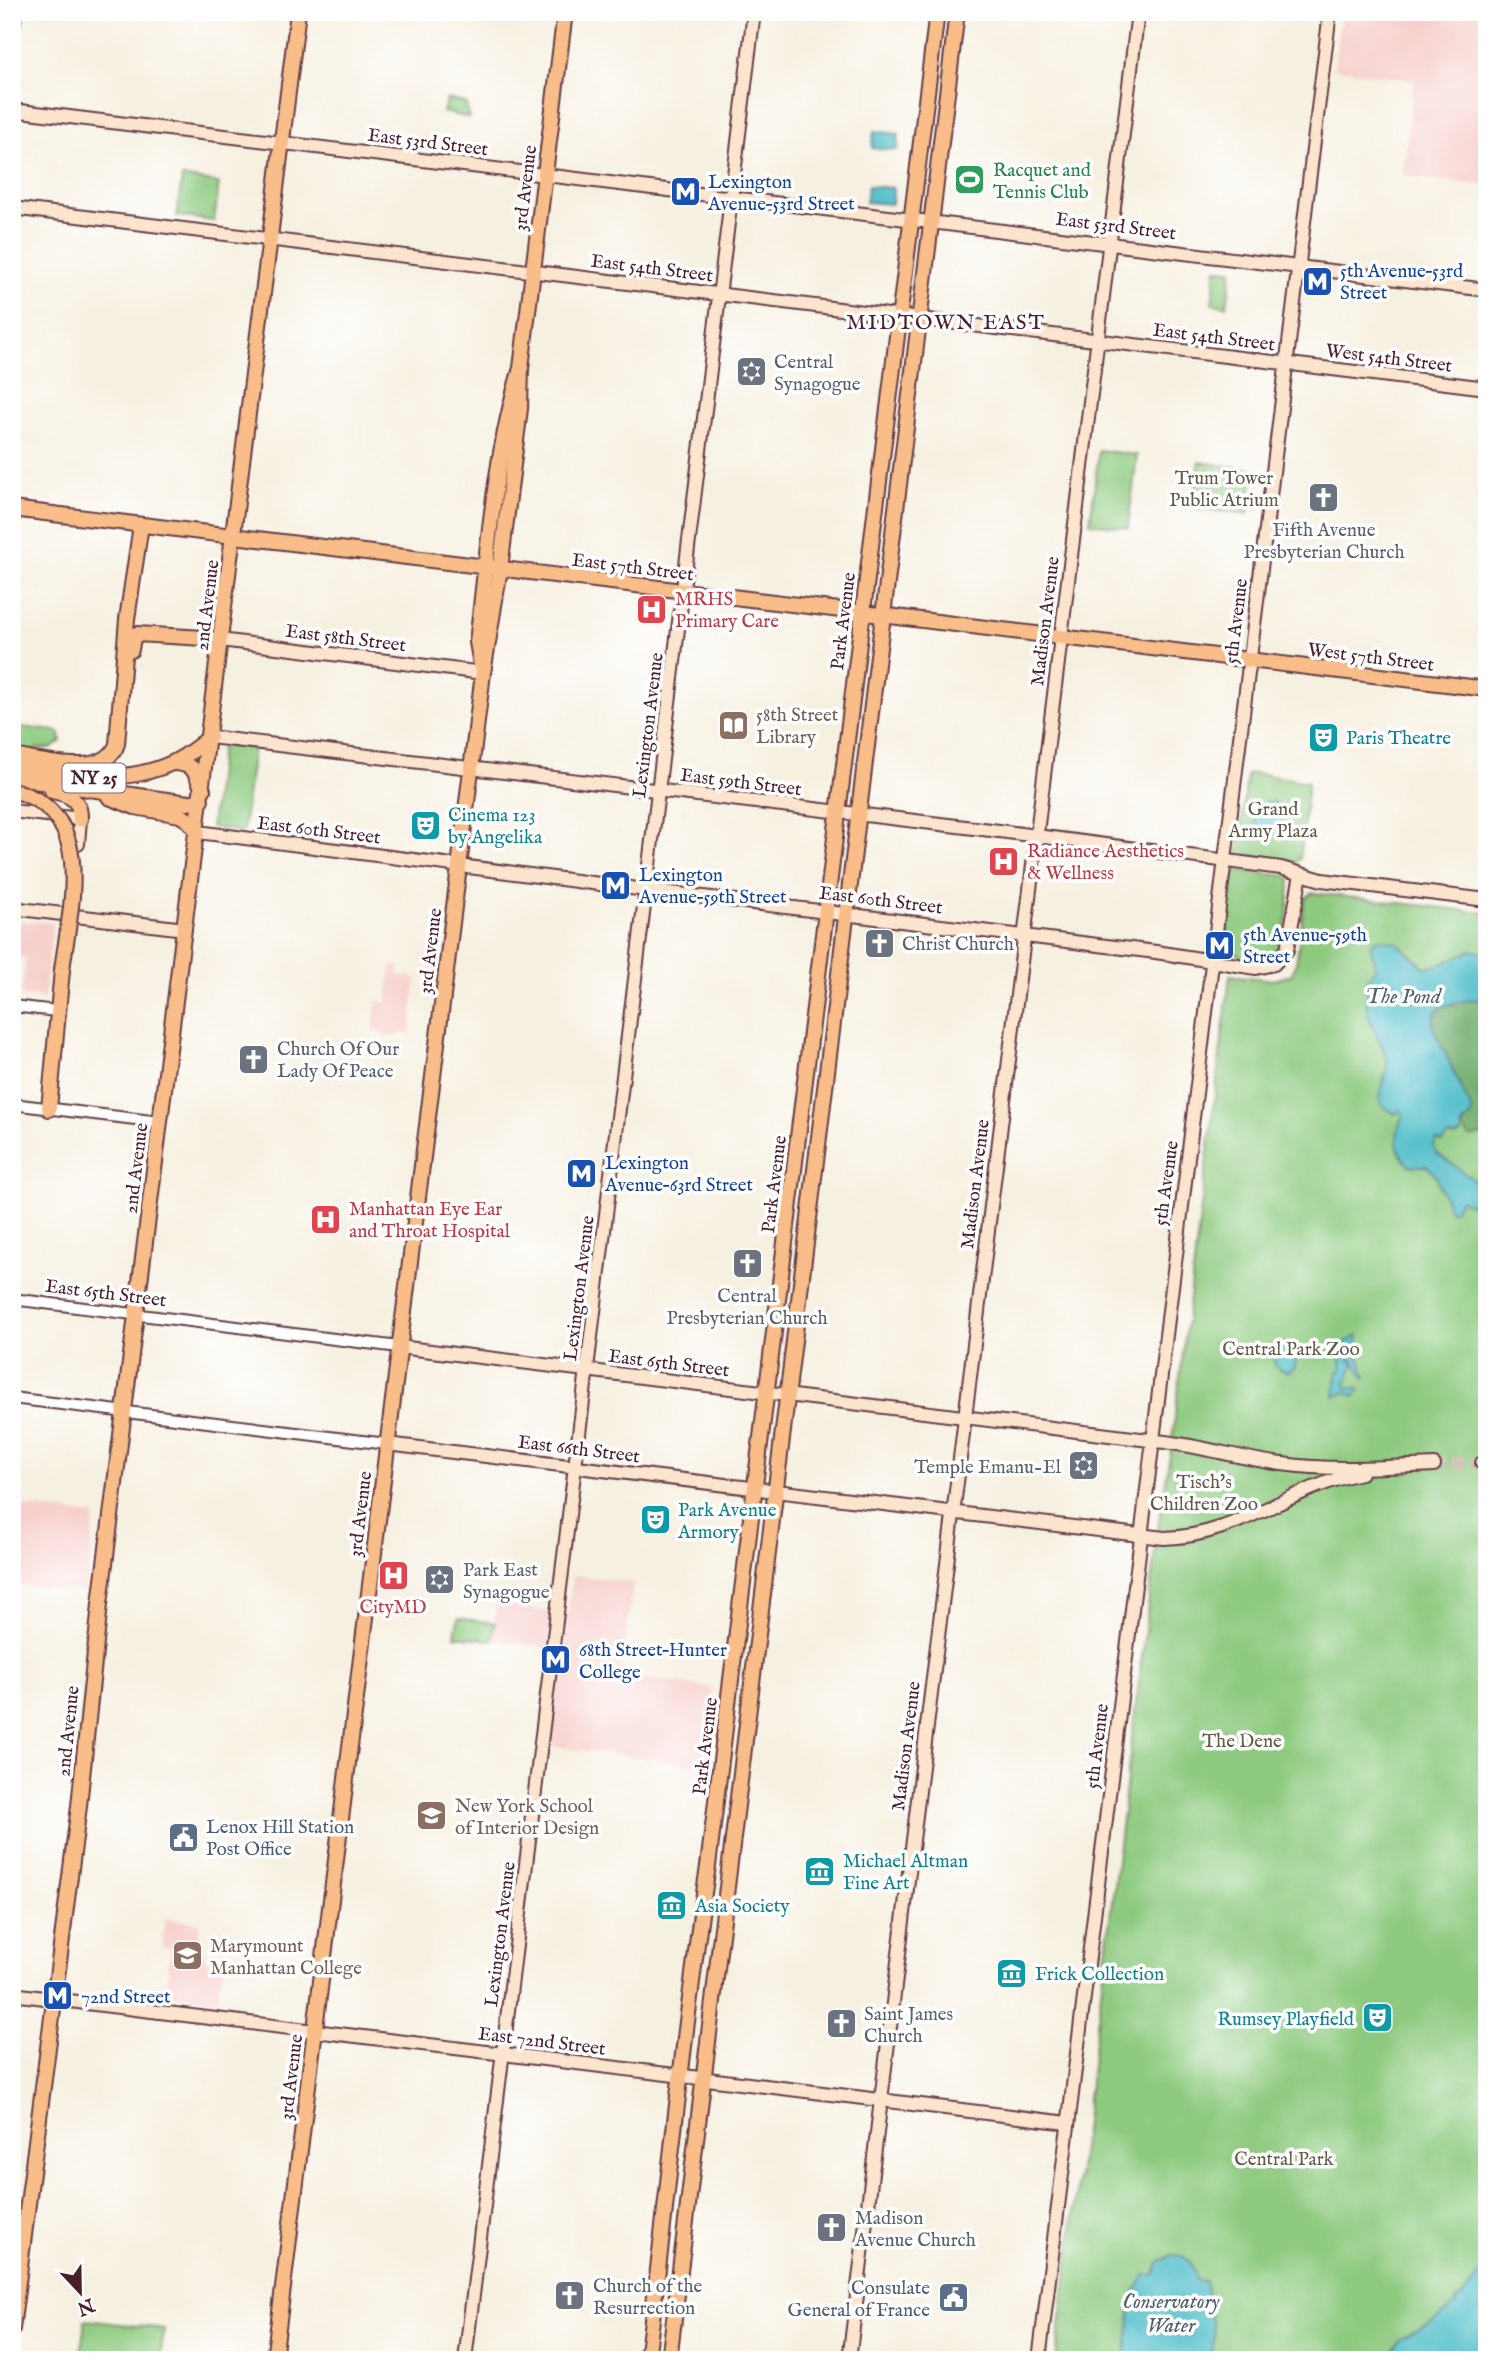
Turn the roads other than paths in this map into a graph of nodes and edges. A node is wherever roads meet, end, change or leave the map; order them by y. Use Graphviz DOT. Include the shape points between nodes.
graph roads {
  1 [pos="14,12"];
  2 [pos="298,12"];
  3 [pos="565,12"];
  4 [pos="754,12"];
  5 [pos="937,12"];
  6 [pos="957,12"];
  7 [pos="1138,12"];
  8 [pos="1330,12"];
  9 [pos="12,29"];
  10 [pos="12,110"];
  11 [pos="282,142"];
  12 [pos="545,175"];
  13 [pos="731,198"];
  14 [pos="12,208"];
  15 [pos="911,220"];
  16 [pos="931,222"];
  17 [pos="270,238"];
  18 [pos="1110,243"];
  19 [pos="1298,266"];
  20 [pos="533,272"];
  21 [pos="1487,290"];
  22 [pos="719,294"];
  23 [pos="899,317"];
  24 [pos="920,320"];
  25 [pos="1098,341"];
  26 [pos="1287,364"];
  27 [pos="1487,388"];
  28 [pos="12,509"];
  29 [pos="141,525"];
  30 [pos="234,536"];
  31 [pos="493,568"];
  32 [pos="683,591"];
  33 [pos="497,593"];
  34 [pos="863,613"];
  35 [pos="480,616"];
  36 [pos="884,616"];
  37 [pos="204,638"];
  38 [pos="1061,638"];
  39 [pos="220,640"];
  40 [pos="1250,661"];
  41 [pos="483,673"];
  42 [pos="121,684"];
  43 [pos="1487,690"];
  44 [pos="210,737"];
  45 [pos="12,756"];
  46 [pos="174,763"];
  47 [pos="12,768"];
  48 [pos="471,769"];
  49 [pos="12,778"];
  50 [pos="12,788"];
  51 [pos="92,788"];
  52 [pos="658,791"];
  53 [pos="202,795"];
  54 [pos="12,811"];
  55 [pos="838,812"];
  56 [pos="859,815"];
  57 [pos="80,819"];
  58 [pos="198,832"];
  59 [pos="1037,837"];
  60 [pos="78,844"];
  61 [pos="1226,862"];
  62 [pos="459,866"];
  63 [pos="1301,874"];
  64 [pos="646,890"];
  65 [pos="1487,900"];
  66 [pos="12,908"];
  67 [pos="826,911"];
  68 [pos="62,914"];
  69 [pos="847,914"];
  70 [pos="76,916"];
  71 [pos="185,929"];
  72 [pos="1025,937"];
  73 [pos="1213,961"];
  74 [pos="12,1006"];
  75 [pos="57,1011"];
  76 [pos="12,1104"];
  77 [pos="49,1109"];
  78 [pos="160,1122"];
  79 [pos="12,1300"];
  80 [pos="137,1315"];
  81 [pos="399,1347"];
  82 [pos="587,1371"];
  83 [pos="766,1393"];
  84 [pos="788,1396"];
  85 [pos="12,1398"];
  86 [pos="125,1411"];
  87 [pos="965,1418"];
  88 [pos="1153,1440"];
  89 [pos="387,1444"];
  90 [pos="1434,1465"];
  91 [pos="1396,1466"];
  92 [pos="575,1467"];
  93 [pos="755,1489"];
  94 [pos="776,1492"];
  95 [pos="953,1513"];
  96 [pos="1141,1536"];
  97 [pos="12,1994"];
  98 [pos="55,1999"];
  99 [pos="315,2031"];
  100 [pos="503,2054"];
  101 [pos="680,2076"];
  102 [pos="704,2079"];
  103 [pos="881,2100"];
  104 [pos="1068,2123"];
  105 [pos="12,2329"];
  106 [pos="274,2360"];
  107 [pos="465,2360"];
  108 [pos="648,2360"];
  109 [pos="669,2360"];
  110 [pos="849,2360"];
  111 [pos="1039,2360"];
  1 -- 9 [label="main road"];
  2 -- 11 [label="main road, 2nd Avenue"];
  3 -- 12 [label="main road, 3rd Avenue"];
  4 -- 13 [label="main road, Lexington Avenue"];
  5 -- 15 [label="main road, Park Avenue"];
  6 -- 16 [label="main road, Park Avenue"];
  7 -- 18 [label="main road, Madison Avenue"];
  8 -- 19 [label="main road, 5th Avenue"];
  10 -- 11 [label="main road, East 53rd Street"];
  11 -- 12 [label="main road, East 53rd Street"];
  11 -- 17 [label="main road, 2nd Avenue"];
  12 -- 13 [label="main road, East 53rd Street"];
  12 -- 20 [label="main road, 3rd Avenue"];
  13 -- 15 [label="main road, East 53rd Street"];
  13 -- 22 [label="main road, Lexington Avenue"];
  14 -- 17 [label="main road, East 54th Street"];
  15 -- 16 [label="main road, East 53rd Street"];
  15 -- 23 [label="main road, Park Avenue"];
  16 -- 18 [label="main road, East 53rd Street"];
  16 -- 24 [label="main road, Park Avenue"];
  17 -- 20 [label="main road, East 54th Street"];
  17 -- 30 [label="main road, 2nd Avenue"];
  18 -- 19 [label="main road, East 53rd Street"];
  18 -- 25 [label="main road, Madison Avenue"];
  19 -- 21 [label="main road, East 53rd Street"];
  19 -- 26 [label="main road, 5th Avenue"];
  20 -- 22 [label="main road, East 54th Street"];
  20 -- 31 [label="main road, 3rd Avenue" via="520,409"];
  22 -- 23 [label="main road, East 54th Street"];
  22 -- 32 [label="main road, Lexington Avenue"];
  23 -- 24 [label="main road, East 54th Street"];
  23 -- 34 [label="main road, Park Avenue"];
  24 -- 25 [label="main road, East 54th Street"];
  24 -- 36 [label="main road, Park Avenue"];
  25 -- 26 [label="main road, East 54th Street"];
  25 -- 38 [label="main road, Madison Avenue"];
  26 -- 27 [label="main road, West 54th Street"];
  26 -- 40 [label="main road, 5th Avenue"];
  28 -- 29 [label="main road, East 57th Street"];
  29 -- 30 [label="main road, East 57th Street"];
  29 -- 42 [label="main road"];
  30 -- 31 [label="main road, East 57th Street"];
  30 -- 39 [label="main road, 2nd Avenue"];
  31 -- 32 [label="main road, East 57th Street"];
  31 -- 33 [label="main road, 3rd Avenue"];
  31 -- 35 [label="main road, 3rd Avenue"];
  32 -- 34 [label="main road, East 57th Street"];
  32 -- 52 [label="main road, Lexington Avenue"];
  33 -- 35 [label="main road"];
  33 -- 41 [label="main road, 3rd Avenue"];
  34 -- 36 [label="main road, East 57th Street"];
  34 -- 55 [label="main road, Park Avenue"];
  35 -- 41 [label="main road, 3rd Avenue" via="477,642"];
  36 -- 38 [label="main road, East 57th Street"];
  36 -- 56 [label="main road, Park Avenue"];
  37 -- 39 [label="main road, East 58th Street"];
  37 -- 42 [label="main road" via="135,635"];
  38 -- 40 [label="main road, East 57th Street"];
  38 -- 59 [label="main road, Madison Avenue"];
  39 -- 41 [label="main road, East 58th Street"];
  39 -- 44 [label="main road, 2nd Avenue"];
  40 -- 43 [label="main road, West 57th Street"];
  40 -- 61 [label="main road, 5th Avenue"];
  41 -- 48 [label="main road, 3rd Avenue"];
  42 -- 45 [label="main road" via="116,747 100,764"];
  44 -- 46 [label="main road, NY 25"];
  44 -- 48 [label="main road, East 59th Street"];
  44 -- 53 [label="main road, 2nd Avenue"];
  46 -- 47 [label="main road, NY 25" via="101,779"];
  46 -- 53 [label="main road" via="191,767"];
  48 -- 52 [label="main road, East 59th Street"];
  48 -- 62 [label="main road, 3rd Avenue"];
  49 -- 51 [label="main road, NY 25"];
  50 -- 57 [label="main road" via="69,795 78,803"];
  50 -- 75 [label="main road, bridge" via="48,808 71,848 73,879"];
  51 -- 53 [label="main road" via="188,803"];
  51 -- 58 [label="main road, NY 25" via="127,805 180,815"];
  52 -- 55 [label="main road, East 59th Street"];
  52 -- 64 [label="main road, Lexington Avenue"];
  53 -- 58 [label="main road, 2nd Avenue"];
  54 -- 57 [label="main road"];
  55 -- 56 [label="main road, East 59th Street"];
  55 -- 67 [label="main road, Park Avenue"];
  56 -- 59 [label="main road, East 59th Street"];
  56 -- 69 [label="main road, Park Avenue"];
  57 -- 60 [label="main road"];
  58 -- 62 [label="main road, East 60th Street"];
  58 -- 71 [label="main road, 2nd Avenue"];
  59 -- 61 [label="main road, East 59th Street"];
  59 -- 72 [label="main road, Madison Avenue"];
  61 -- 63 [label="main road, East 59th Street"];
  61 -- 73 [label="main road, 5th Avenue"];
  62 -- 64 [label="main road, East 60th Street"];
  62 -- 81 [label="main road, 3rd Avenue"];
  63 -- 65 [label="main road, East 59th Street"];
  63 -- 73 [label="main road, East 60th Street" via="1289,946 1280,959 1268,967 1251,968"];
  64 -- 67 [label="main road, East 60th Street"];
  64 -- 82 [label="main road, Lexington Avenue"];
  66 -- 68 [label="main road"];
  67 -- 69 [label="main road, East 60th Street"];
  67 -- 83 [label="main road, Park Avenue"];
  69 -- 72 [label="main road, East 60th Street"];
  69 -- 84 [label="main road, Park Avenue"];
  70 -- 71 [label="main road"];
  71 -- 78 [label="main road, 2nd Avenue"];
  72 -- 73 [label="main road, East 60th Street"];
  72 -- 87 [label="main road, Madison Avenue"];
  73 -- 88 [label="main road, 5th Avenue"];
  74 -- 75 [label="street"];
  75 -- 77 [label="main road"];
  76 -- 77 [label="street"];
  77 -- 78 [label="street"];
  78 -- 80 [label="main road, 2nd Avenue"];
  79 -- 80 [label="street, East 65th Street"];
  80 -- 81 [label="street, East 65th Street"];
  80 -- 86 [label="main road, 2nd Avenue"];
  81 -- 82 [label="main road, East 65th Street"];
  81 -- 89 [label="main road, 3rd Avenue"];
  82 -- 83 [label="main road, East 65th Street"];
  82 -- 92 [label="main road, Lexington Avenue"];
  83 -- 84 [label="main road, East 65th Street"];
  83 -- 93 [label="main road, Park Avenue"];
  84 -- 87 [label="main road, East 65th Street"];
  84 -- 94 [label="main road, Park Avenue"];
  85 -- 86 [label="street, East 66th Street"];
  86 -- 89 [label="street, East 66th Street"];
  86 -- 98 [label="main road, 2nd Avenue"];
  87 -- 88 [label="main road, East 65th Street"];
  87 -- 95 [label="main road, Madison Avenue"];
  88 -- 91 [label="main road, East 65th Street" via="1319,1468"];
  88 -- 96 [label="main road, 5th Avenue"];
  89 -- 92 [label="main road, East 66th Street"];
  89 -- 99 [label="main road, 3rd Avenue"];
  90 -- 91 [label="main road"];
  91 -- 96 [label="main road, East 66th Street" via="1328,1480 1213,1531"];
  92 -- 93 [label="main road, East 66th Street"];
  92 -- 100 [label="main road, Lexington Avenue"];
  93 -- 94 [label="main road, East 66th Street"];
  93 -- 101 [label="main road, Park Avenue"];
  94 -- 95 [label="main road, East 66th Street"];
  94 -- 102 [label="main road, Park Avenue"];
  95 -- 96 [label="main road, East 66th Street"];
  95 -- 103 [label="main road, Madison Avenue"];
  96 -- 104 [label="main road, 5th Avenue"];
  97 -- 98 [label="main road, East 72nd Street"];
  98 -- 99 [label="main road, East 72nd Street"];
  98 -- 105 [label="main road, 2nd Avenue"];
  99 -- 100 [label="main road, East 72nd Street"];
  99 -- 106 [label="main road, 3rd Avenue"];
  100 -- 101 [label="main road, East 72nd Street"];
  100 -- 107 [label="main road, Lexington Avenue"];
  101 -- 102 [label="main road, East 72nd Street"];
  101 -- 108 [label="main road, Park Avenue"];
  102 -- 103 [label="main road, East 72nd Street"];
  102 -- 109 [label="main road, Park Avenue"];
  103 -- 104 [label="main road, East 72nd Street"];
  103 -- 110 [label="main road, Madison Avenue"];
  104 -- 111 [label="main road, 5th Avenue"];
}
